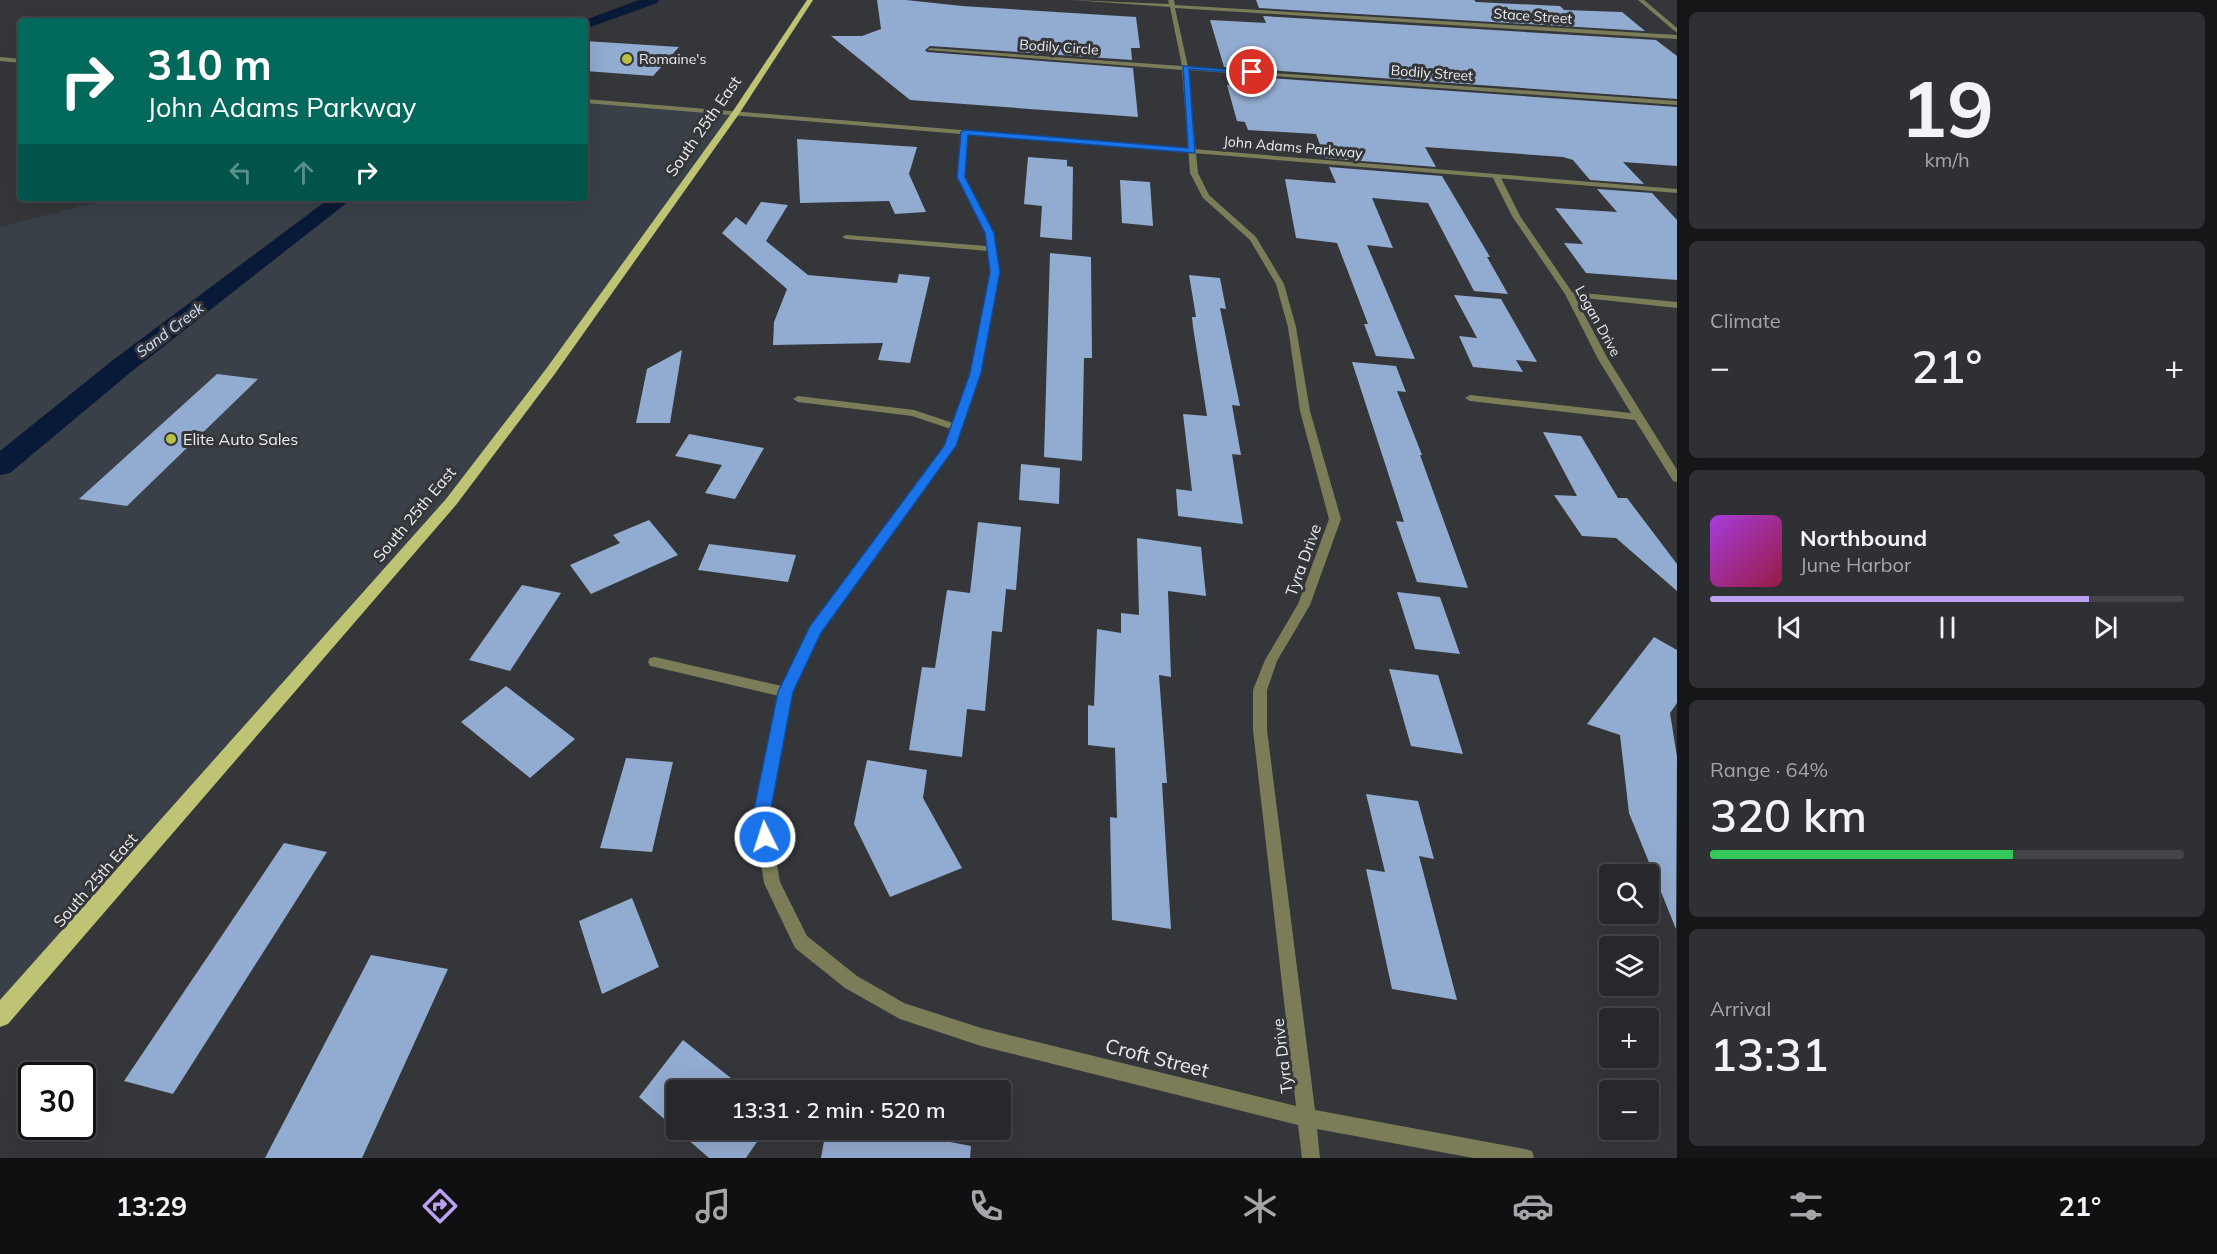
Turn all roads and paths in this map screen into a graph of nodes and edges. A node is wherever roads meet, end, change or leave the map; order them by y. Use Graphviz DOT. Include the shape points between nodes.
graph roads {
  1 [pos="810,0"];
  2 [pos="1074,0"];
  3 [pos="1641,0"];
  4 [pos="1171,3"];
  5 [pos="1677,31"];
  6 [pos="1677,38"];
  7 [pos="930,50"];
  8 [pos="0,59"];
  9 [pos="18,61"];
  10 [pos="1185,67"];
  11 [pos="588,101"];
  12 [pos="1677,103"];
  13 [pos="735,112"];
  14 [pos="965,132"];
  15 [pos="1192,151"];
  16 [pos="1496,176"];
  17 [pos="1677,191"];
  18 [pos="846,237"];
  19 [pos="992,249"];
  20 [pos="1569,294"];
  21 [pos="1677,305"];
  22 [pos="1470,398"];
  23 [pos="798,399"];
  24 [pos="1638,417"];
  25 [pos="955,427"];
  26 [pos="1677,479"];
  27 [pos="655,663"];
  28 [pos="786,692"];
  29 [pos="0,1016"];
  30 [pos="1306,1118"];
  31 [pos="1311,1158"];
  32 [pos="1524,1158"];
  1 -- 13 [label="main road, South 25th East"];
  2 -- 4 [label="street, Stace Street"];
  3 -- 5 [label="street"];
  4 -- 6 [label="street, Stace Street"];
  4 -- 10 [label="street, Tyra Drive"];
  7 -- 10 [label="street, Bodily Circle"];
  8 -- 9 [label="street"];
  10 -- 12 [label="street, Bodily Street"];
  10 -- 15 [label="street, Tyra Drive"];
  11 -- 13 [label="street, John Adams Parkway"];
  13 -- 14 [label="street, John Adams Parkway"];
  13 -- 29 [label="main road, South 25th East" via="550,372 451,502"];
  14 -- 15 [label="street, John Adams Parkway"];
  14 -- 19 [label="street" via="961,177 989,233"];
  15 -- 16 [label="street, John Adams Parkway"];
  15 -- 30 [label="street, Tyra Drive" via="1198,184 1219,210 1253,239 1280,284 1292,327 1305,411 1335,519 1304,605 1271,660 1260,690 1260,730"];
  16 -- 17 [label="street, John Adams Parkway"];
  16 -- 20 [label="street, Logan Drive" via="1516,216"];
  18 -- 19 [label="street"];
  19 -- 25 [label="street" via="995,272 976,373"];
  20 -- 21 [label="street"];
  20 -- 24 [label="street, Logan Drive"];
  22 -- 24 [label="street"];
  23 -- 25 [label="street" via="914,413"];
  24 -- 26 [label="street, Logan Drive"];
  25 -- 28 [label="street" via="950,446 815,630"];
  27 -- 28 [label="street"];
  28 -- 30 [label="street, Croft Street" via="761,814 772,883 801,942 851,982 900,1010 981,1038"];
  30 -- 31 [label="street, Tyra Drive"];
  30 -- 32 [label="street, Croft Street"];
}
